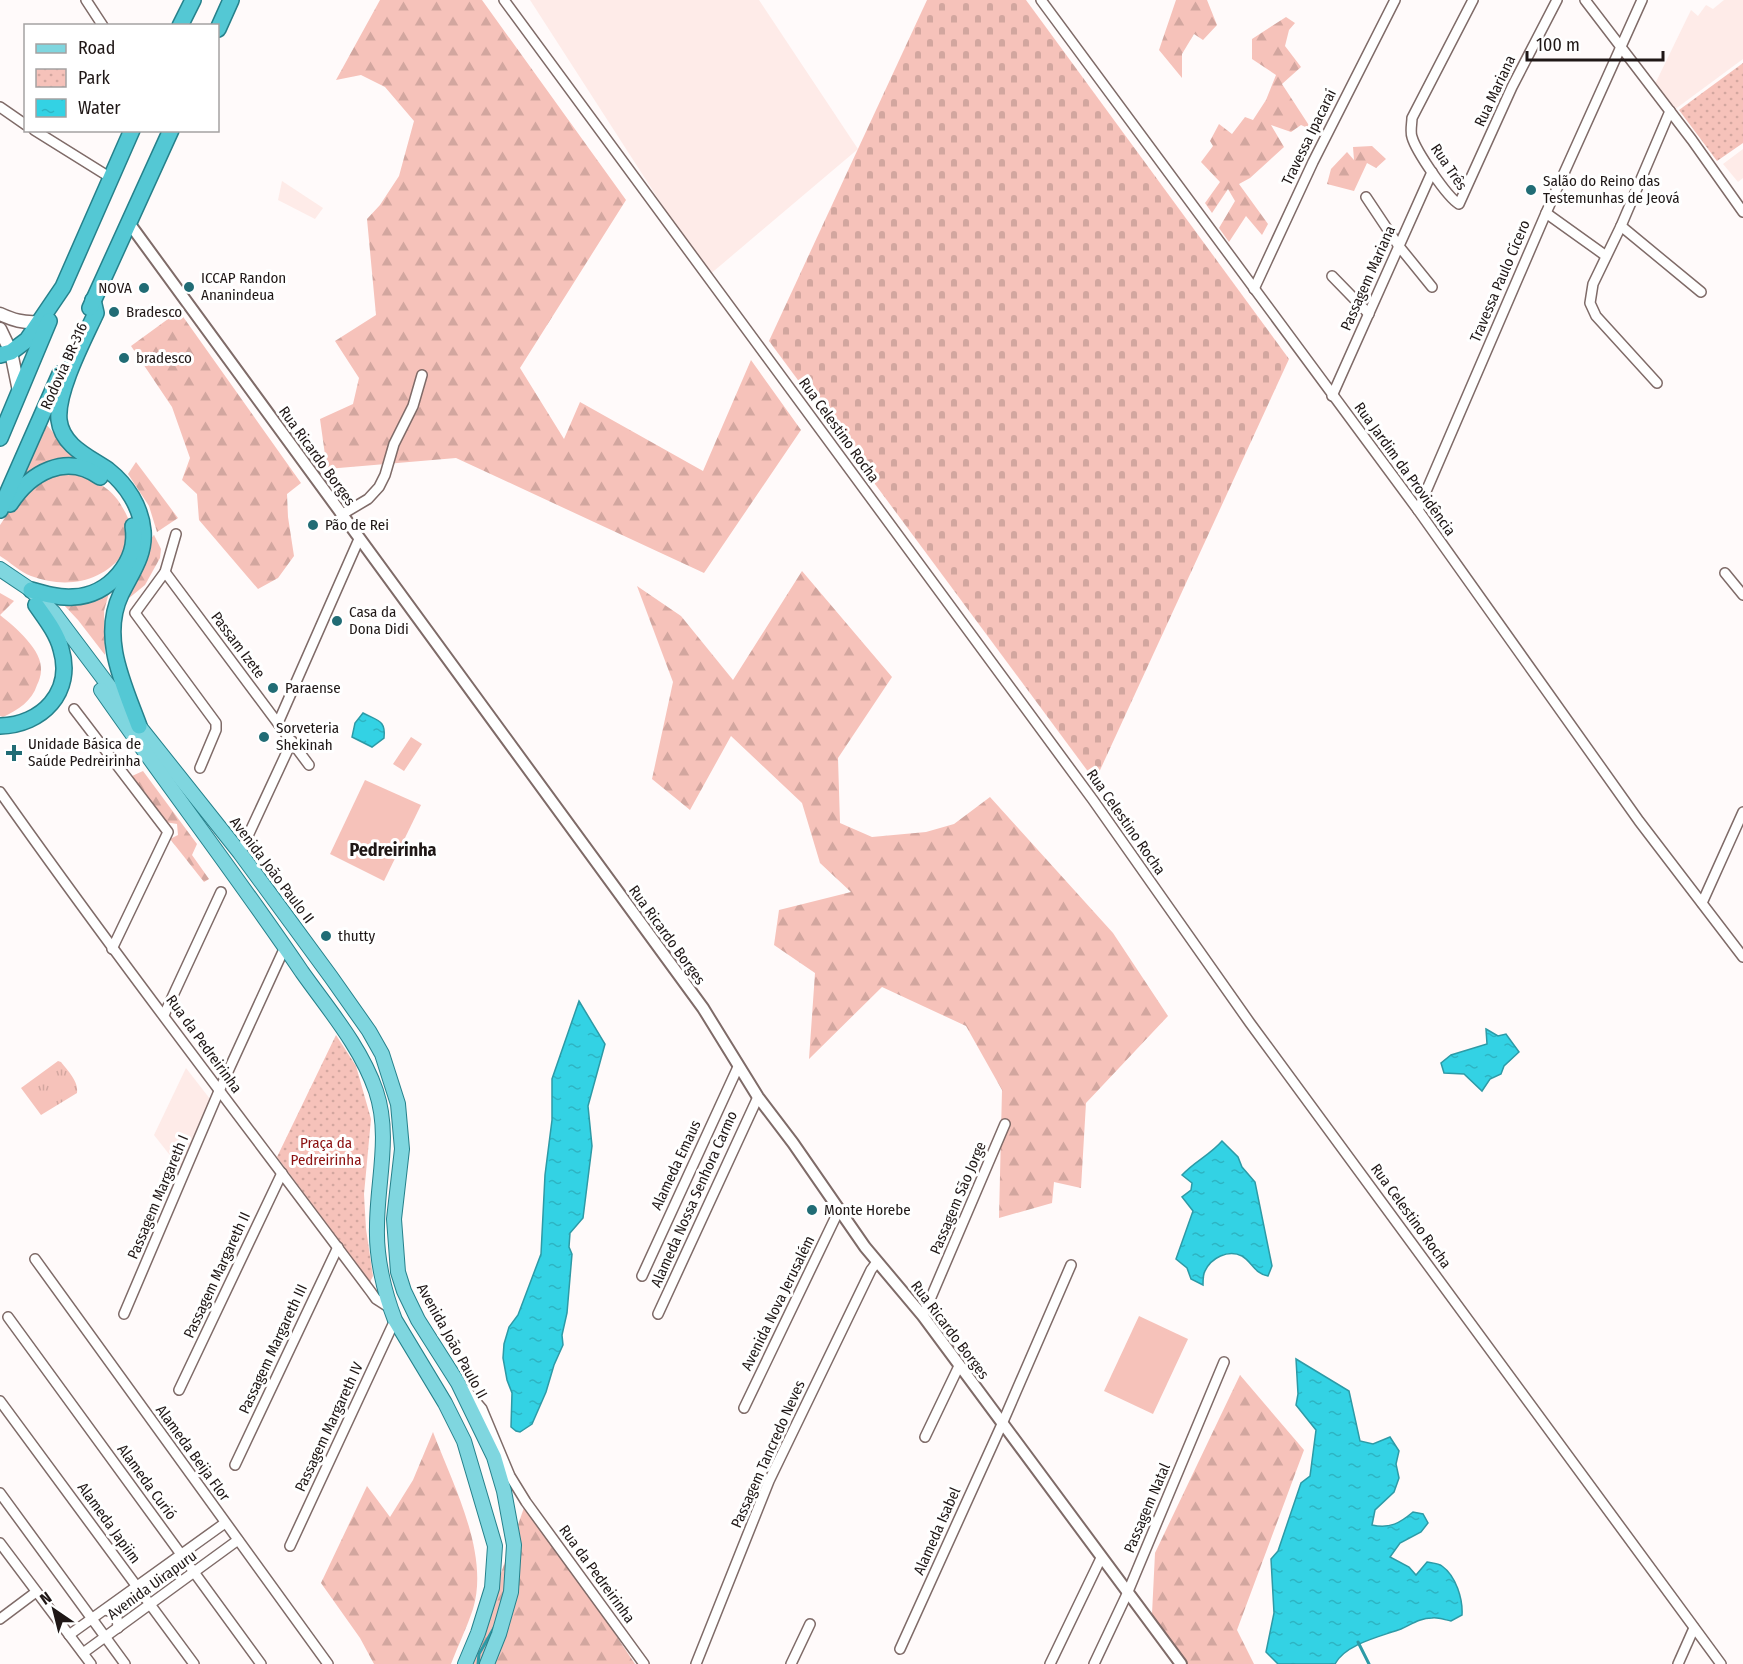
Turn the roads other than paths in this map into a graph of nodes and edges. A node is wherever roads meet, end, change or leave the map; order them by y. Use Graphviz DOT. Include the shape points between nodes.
graph roads {
  1 [pos="86,0"];
  2 [pos="193,0"];
  3 [pos="231,0"];
  4 [pos="504,0"];
  5 [pos="1041,0"];
  6 [pos="1395,0"];
  7 [pos="1473,0"];
  8 [pos="1557,0"];
  9 [pos="1585,0"];
  10 [pos="1642,0"];
  11 [pos="102,24"];
  12 [pos="181,24"];
  13 [pos="219,27"];
  14 [pos="1620,47"];
  15 [pos="0,108"];
  16 [pos="1670,111"];
  17 [pos="24,124"];
  18 [pos="37,132"];
  19 [pos="131,132"];
  20 [pos="170,132"];
  21 [pos="1432,172"];
  22 [pos="111,178"];
  23 [pos="1463,196"];
  24 [pos="1366,197"];
  25 [pos="1743,212"];
  26 [pos="1546,213"];
  27 [pos="129,223"];
  28 [pos="1621,226"];
  29 [pos="1398,245"];
  30 [pos="1606,256"];
  31 [pos="1332,276"];
  32 [pos="63,287"];
  33 [pos="1432,287"];
  34 [pos="1254,289"];
  35 [pos="1701,292"];
  36 [pos="93,300"];
  37 [pos="0,314"];
  38 [pos="1369,314"];
  39 [pos="38,322"];
  40 [pos="0,329"];
  41 [pos="6,353"];
  42 [pos="422,375"];
  43 [pos="1657,383"];
  44 [pos="19,391"];
  45 [pos="1332,396"];
  46 [pos="0,438"];
  47 [pos="0,510"];
  48 [pos="1418,510"];
  49 [pos="341,514"];
  50 [pos="0,519"];
  51 [pos="176,534"];
  52 [pos="359,539"];
  53 [pos="0,569"];
  54 [pos="165,572"];
  55 [pos="1725,573"];
  56 [pos="8,581"];
  57 [pos="1743,595"];
  58 [pos="34,597"];
  59 [pos="74,709"];
  60 [pos="278,723"];
  61 [pos="0,726"];
  62 [pos="139,726"];
  63 [pos="292,741"];
  64 [pos="309,765"];
  65 [pos="200,768"];
  66 [pos="0,792"];
  67 [pos="1743,812"];
  68 [pos="240,853"];
  69 [pos="221,892"];
  70 [pos="1702,903"];
  71 [pos="285,947"];
  72 [pos="112,949"];
  73 [pos="1743,957"];
  74 [pos="164,1015"];
  75 [pos="738,1067"];
  76 [pos="219,1091"];
  77 [pos="758,1097"];
  78 [pos="1005,1124"];
  79 [pos="282,1173"];
  80 [pos="839,1210"];
  81 [pos="338,1247"];
  82 [pos="35,1260"];
  83 [pos="877,1262"];
  84 [pos="1071,1265"];
  85 [pos="642,1276"];
  86 [pos="124,1314"];
  87 [pos="392,1314"];
  88 [pos="658,1314"];
  89 [pos="923,1316"];
  90 [pos="8,1317"];
  91 [pos="1224,1362"];
  92 [pos="959,1366"];
  93 [pos="458,1383"];
  94 [pos="179,1390"];
  95 [pos="0,1401"];
  96 [pos="744,1408"];
  97 [pos="1002,1424"];
  98 [pos="925,1437"];
  99 [pos="235,1465"];
  100 [pos="0,1494"];
  101 [pos="225,1523"];
  102 [pos="238,1540"];
  103 [pos="0,1543"];
  104 [pos="290,1546"];
  105 [pos="181,1555"];
  106 [pos="1101,1558"];
  107 [pos="194,1572"];
  108 [pos="137,1587"];
  109 [pos="36,1592"];
  110 [pos="1127,1594"];
  111 [pos="150,1605"];
  112 [pos="105,1610"];
  113 [pos="0,1619"];
  114 [pos="92,1619"];
  115 [pos="810,1624"];
  116 [pos="118,1628"];
  117 [pos="1694,1628"];
  118 [pos="69,1635"];
  119 [pos="105,1637"];
  120 [pos="900,1649"];
  121 [pos="83,1653"];
  122 [pos="466,1662"];
  123 [pos="91,1664"];
  124 [pos="125,1664"];
  125 [pos="194,1664"];
  126 [pos="261,1664"];
  127 [pos="328,1664"];
  128 [pos="487,1664"];
  129 [pos="644,1664"];
  130 [pos="696,1664"];
  131 [pos="791,1664"];
  132 [pos="1050,1664"];
  133 [pos="1094,1664"];
  134 [pos="1181,1664"];
  135 [pos="1678,1664"];
  136 [pos="1721,1664"];
  1 -- 11 [label="street"];
  2 -- 12 [label="highway"];
  3 -- 13 [label="highway"];
  4 -- 117 [label="street, Rua Celestino Rocha" via="1093,800 1250,1023"];
  5 -- 34 [label="street, Rua Jardim da Providência"];
  6 -- 34 [label="street, Travessa Ipacaraí"];
  7 -- 21 [label="street, Rua Três" via="1412,118 1411,136"];
  8 -- 23 [label="street, Rua Mariana"];
  9 -- 14 [label="street"];
  10 -- 14 [label="street, Travessa Paulo Cícero"];
  14 -- 16 [label="street"];
  14 -- 26 [label="street, Travessa Paulo Cícero"];
  15 -- 17 [label="street"];
  16 -- 25 [label="street"];
  16 -- 28 [label="street"];
  18 -- 22 [label="street"];
  19 -- 22 [label="highway"];
  20 -- 27 [label="highway, Rodovia BR-316"];
  21 -- 23 [label="street, Rua Três" via="1456,204"];
  21 -- 29 [label="street, Passagem Mariana"];
  22 -- 32 [label="highway"];
  24 -- 29 [label="street"];
  26 -- 30 [label="street"];
  26 -- 48 [label="street, Travessa Paulo Cícero"];
  27 -- 36 [label="highway, Rodovia BR-316"];
  27 -- 49 [label="street, Rua Ricardo Borges"];
  28 -- 30 [label="street"];
  28 -- 35 [label="street"];
  29 -- 33 [label="street"];
  29 -- 38 [label="street, Passagem Mariana"];
  30 -- 43 [label="street" via="1593,284 1591,309"];
  31 -- 38 [label="street"];
  32 -- 39 [label="highway"];
  32 -- 44 [label="highway, Rodovia BR-316"];
  34 -- 45 [label="street, Rua Jardim da Providência"];
  36 -- 47 [label="highway, Rodovia BR-316"];
  36 -- 62 [label="highway" via="96,313 63,391 59,418 70,444 119,481 141,514 140,560 121,595 113,625 117,667"];
  37 -- 39 [label="main road" via="15,321"];
  38 -- 45 [label="street, Passagem Mariana"];
  39 -- 41 [label="highway" via="27,340"];
  40 -- 41 [label="main road"];
  41 -- 44 [label="main road"];
  42 -- 49 [label="street" via="379,487 368,499"];
  44 -- 46 [label="highway, Rodovia BR-316"];
  45 -- 48 [label="street, Rua Jardim da Providência"];
  48 -- 70 [label="street, Rua Jardim da Providência" via="1639,821"];
  49 -- 52 [label="street, Rua Ricardo Borges"];
  50 -- 58 [label="highway" via="19,490 35,476 68,466 84,467 96,474 127,506 133,541 128,561 115,579 85,596"];
  51 -- 54 [label="street"];
  52 -- 60 [label="street"];
  52 -- 75 [label="street, Rua Ricardo Borges" via="703,1008"];
  53 -- 56 [label="main road, Avenida João Paulo II"];
  54 -- 60 [label="street, Passam Izete"];
  54 -- 65 [label="street" via="135,610 136,616 216,723"];
  55 -- 57 [label="street"];
  56 -- 58 [label="main road, Avenida João Paulo II"];
  58 -- 61 [label="highway" via="57,637 62,679 52,704 42,713 31,720"];
  58 -- 62 [label="main road, Avenida João Paulo II" via="54,613"];
  58 -- 71 [label="main road, Avenida João Paulo II"];
  59 -- 72 [label="street" via="168,832"];
  60 -- 63 [label="street, Passam Izete"];
  62 -- 68 [label="main road, Avenida João Paulo II"];
  63 -- 64 [label="street, Passam Izete"];
  63 -- 68 [label="street"];
  66 -- 72 [label="street, Rua da Pedreirinha"];
  67 -- 70 [label="street"];
  68 -- 93 [label="main road, Avenida João Paulo II" via="382,1054 398,1104 402,1149 394,1219 398,1272 418,1320"];
  69 -- 74 [label="street"];
  70 -- 73 [label="street, Rua Jardim da Providência"];
  71 -- 76 [label="street, Passagem Margareth I"];
  71 -- 87 [label="main road, Avenida João Paulo II" via="363,1060 376,1092 383,1150 376,1229"];
  72 -- 74 [label="street, Rua da Pedreirinha"];
  74 -- 76 [label="street, Rua da Pedreirinha"];
  75 -- 77 [label="street, Rua Ricardo Borges"];
  75 -- 85 [label="street, Alameda Emaus"];
  76 -- 79 [label="street, Rua da Pedreirinha"];
  76 -- 86 [label="street, Passagem Margareth I"];
  77 -- 80 [label="street, Rua Ricardo Borges"];
  77 -- 88 [label="street, Alameda Nossa Senhora Carmo"];
  78 -- 89 [label="street, Passagem São Jorge"];
  79 -- 81 [label="street, Rua da Pedreirinha"];
  79 -- 94 [label="street, Passagem Margareth II"];
  80 -- 83 [label="street, Rua Ricardo Borges"];
  80 -- 96 [label="street, Avenida Nova Jerusalém"];
  81 -- 87 [label="street, Rua da Pedreirinha" via="376,1299"];
  81 -- 99 [label="street, Passagem Margareth III"];
  82 -- 101 [label="street, Alameda Beija Flor"];
  83 -- 89 [label="street, Rua Ricardo Borges"];
  83 -- 130 [label="street, Passagem Tancredo Neves" via="769,1481"];
  84 -- 97 [label="street, Alameda Isabel"];
  87 -- 104 [label="street, Passagem Margareth IV"];
  87 -- 122 [label="main road, Avenida João Paulo II" via="464,1441 495,1546 492,1588"];
  89 -- 92 [label="street, Rua Ricardo Borges"];
  90 -- 105 [label="street, Alameda Curió"];
  91 -- 110 [label="street, Passagem Natal"];
  92 -- 97 [label="street, Rua Ricardo Borges"];
  92 -- 98 [label="street"];
  93 -- 128 [label="main road, Avenida João Paulo II" via="494,1457 514,1545 511,1593"];
  93 -- 129 [label="street, Rua da Pedreirinha" via="482,1409 510,1476 526,1502"];
  95 -- 108 [label="street, Alameda Japiim"];
  97 -- 106 [label="street, Rua Ricardo Borges"];
  97 -- 120 [label="street, Alameda Isabel"];
  100 -- 114 [label="street"];
  101 -- 102 [label="street, Alameda Beija Flor"];
  101 -- 105 [label="street, Avenida Uirapuru"];
  102 -- 107 [label="street, Avenida Uirapuru"];
  102 -- 127 [label="street, Alameda Beija Flor"];
  103 -- 109 [label="street"];
  105 -- 107 [label="street, Alameda Curió"];
  105 -- 108 [label="street, Avenida Uirapuru"];
  106 -- 110 [label="street, Rua Ricardo Borges"];
  106 -- 132 [label="street"];
  107 -- 111 [label="street, Avenida Uirapuru"];
  107 -- 126 [label="street, Alameda Curió"];
  108 -- 111 [label="street, Alameda Japiim"];
  108 -- 112 [label="street, Avenida Uirapuru"];
  109 -- 113 [label="street"];
  109 -- 118 [label="street"];
  110 -- 133 [label="street, Passagem Natal"];
  110 -- 134 [label="street, Rua Ricardo Borges"];
  111 -- 116 [label="street, Avenida Uirapuru"];
  111 -- 125 [label="street, Alameda Japiim"];
  112 -- 114 [label="street, Avenida Uirapuru"];
  112 -- 116 [label="street" via="117,1617"];
  114 -- 118 [label="street, Avenida Uirapuru"];
  114 -- 119 [label="street"];
  115 -- 131 [label="street"];
  116 -- 119 [label="street, Avenida Uirapuru"];
  117 -- 135 [label="street"];
  117 -- 136 [label="street, Rua Celestino Rocha"];
  118 -- 121 [label="street"];
  119 -- 121 [label="street, Avenida Uirapuru"];
  119 -- 124 [label="street"];
  121 -- 123 [label="street"];
}
